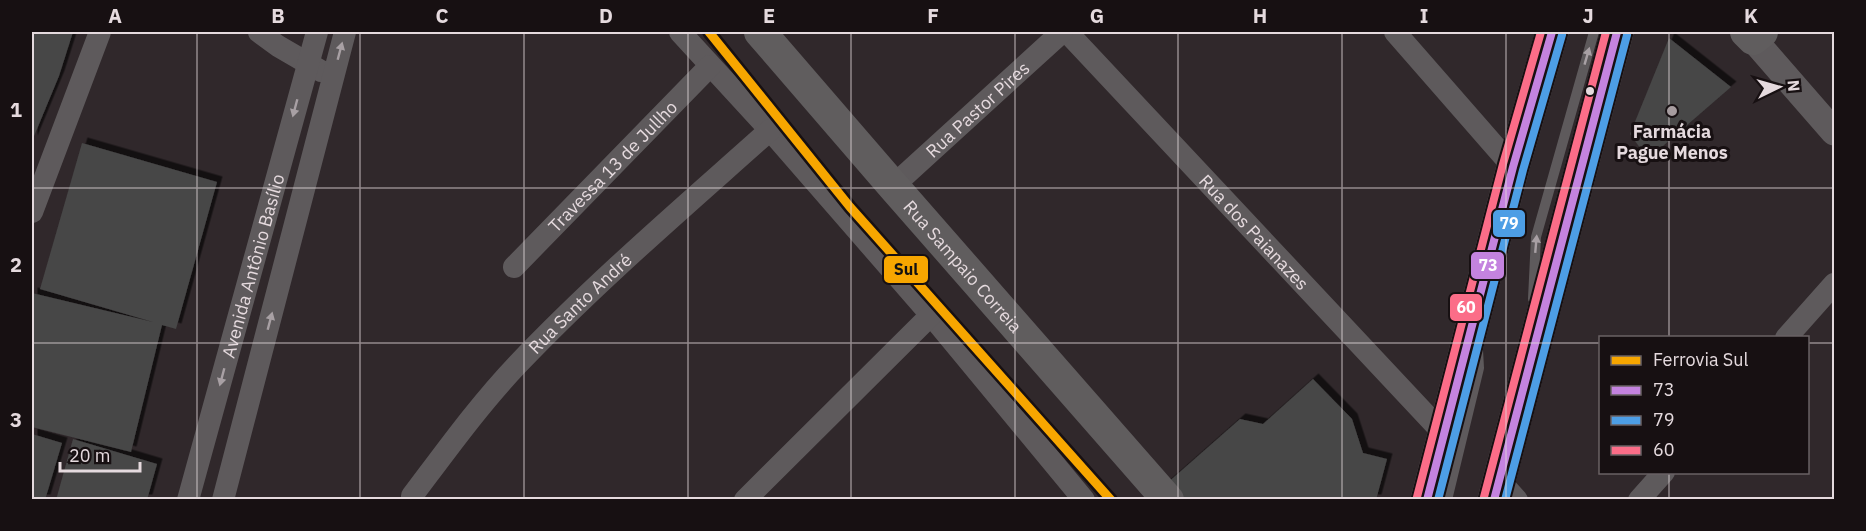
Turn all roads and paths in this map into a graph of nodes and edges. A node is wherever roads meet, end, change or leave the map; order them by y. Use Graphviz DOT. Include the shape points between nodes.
graph roads {
  1 [pos="100,32"];
  2 [pos="259,32"];
  3 [pos="317,32"];
  4 [pos="345,32"];
  5 [pos="680,32"];
  6 [pos="760,32"];
  7 [pos="1062,32"];
  8 [pos="1067,32"];
  9 [pos="1395,32"];
  10 [pos="1552,32"];
  11 [pos="1594,32"];
  12 [pos="1617,32"];
  13 [pos="1754,34"];
  14 [pos="307,64"];
  15 [pos="710,66"];
  16 [pos="333,77"];
  17 [pos="770,130"];
  18 [pos="1834,132"];
  19 [pos="1513,167"];
  20 [pos="893,186"];
  21 [pos="32,212"];
  22 [pos="514,267"];
  23 [pos="1834,284"];
  24 [pos="1477,305"];
  25 [pos="931,315"];
  26 [pos="1788,336"];
  27 [pos="1529,365"];
  28 [pos="1443,433"];
  29 [pos="1662,474"];
  30 [pos="1503,493"];
  31 [pos="412,496"];
  32 [pos="189,500"];
  33 [pos="223,500"];
  34 [pos="745,500"];
  35 [pos="1084,500"];
  36 [pos="1168,500"];
  37 [pos="1427,500"];
  38 [pos="1447,500"];
  39 [pos="1639,500"];
  1 -- 21 [label="street"];
  2 -- 14 [label="street"];
  3 -- 14 [label="street, Avenida Antônio Basílio"];
  16 -- 4 [label="street, Avenida Antônio Basílio, one-way"];
  5 -- 15 [label="street"];
  6 -- 20 [label="main road, Rua Sampaio Correia"];
  7 -- 20 [label="street, Rua Pastor Pires"];
  8 -- 28 [label="street, Rua dos Paianazes"];
  9 -- 19 [label="street"];
  10 -- 19 [label="highway"];
  27 -- 11 [label="lane, one-way" via="1536,237"];
  12 -- 27 [label="highway"];
  13 -- 18 [label="street"];
  14 -- 16 [label="street"];
  14 -- 32 [label="street, Avenida Antônio Basílio, one-way"];
  15 -- 17 [label="street"];
  15 -- 22 [label="street, Travessa 13 de Jullho"];
  33 -- 16 [label="street, Avenida Antônio Basílio, one-way"];
  17 -- 25 [label="street"];
  17 -- 31 [label="street, Rua Santo André" via="593,288 516,366"];
  19 -- 24 [label="highway"];
  20 -- 36 [label="main road, Rua Sampaio Correia"];
  23 -- 26 [label="street"];
  24 -- 28 [label="highway"];
  24 -- 38 [label="lane" via="1479,368"];
  25 -- 34 [label="street"];
  25 -- 35 [label="street"];
  27 -- 30 [label="highway"];
  28 -- 37 [label="highway"];
  29 -- 39 [label="street"];
}
